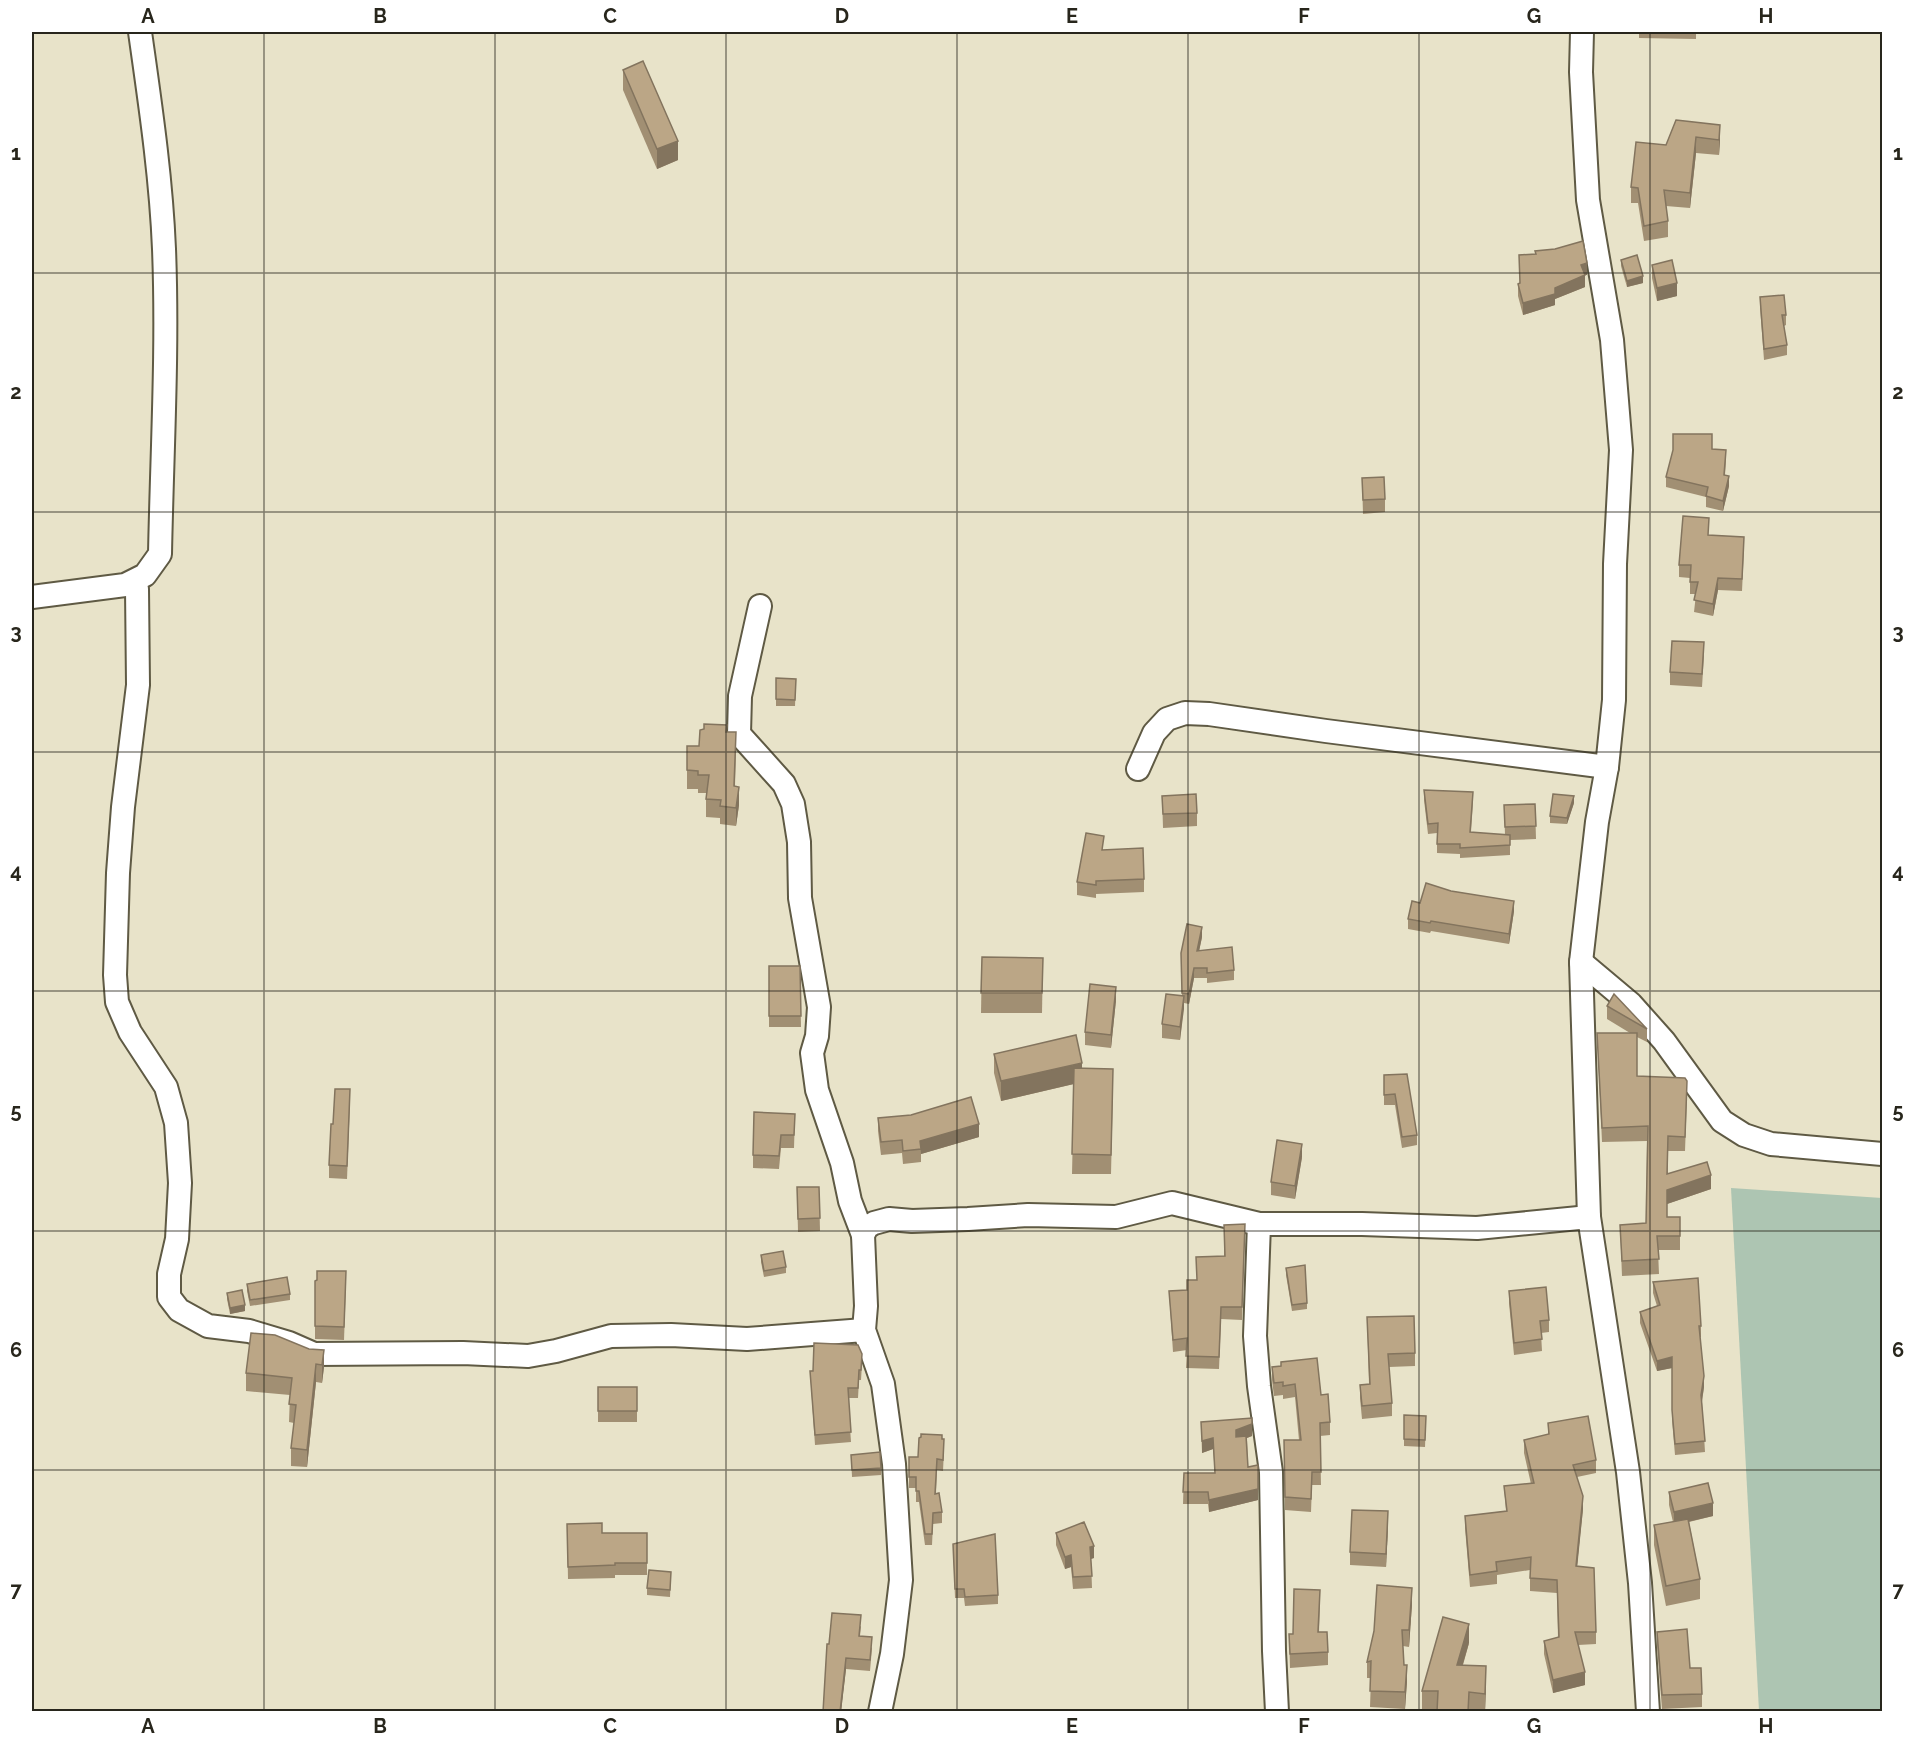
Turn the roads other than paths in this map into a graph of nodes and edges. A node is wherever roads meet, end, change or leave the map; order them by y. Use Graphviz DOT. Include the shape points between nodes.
graph roads {
  1 [pos="140,32"];
  2 [pos="1582,32"];
  3 [pos="137,590"];
  4 [pos="32,597"];
  5 [pos="760,606"];
  6 [pos="1607,767"];
  7 [pos="1138,770"];
  8 [pos="1581,962"];
  9 [pos="1882,1154"];
  10 [pos="1589,1217"];
  11 [pos="1259,1224"];
  12 [pos="863,1235"];
  13 [pos="864,1330"];
  14 [pos="880,1712"];
  15 [pos="1277,1712"];
  16 [pos="1648,1712"];
  1 -- 4 [label="street" via="164,248 159,554 145,574 125,585"];
  2 -- 6 [label="street" via="1588,200 1612,340 1621,450 1614,700"];
  3 -- 13 [label="street" via="138,685 123,807 115,975 117,1002 130,1032 166,1087 176,1123 180,1183 177,1239 169,1274 170,1297 179,1310 208,1326 249,1331 314,1354 528,1356 611,1336 747,1339"];
  5 -- 12 [label="street" via="740,696 739,734 784,784 793,804 799,842 800,898 819,1007 813,1053 817,1090"];
  6 -- 7 [label="street" via="1185,713 1167,718 1154,733"];
  6 -- 8 [label="street"];
  8 -- 9 [label="street" via="1631,1004 1664,1041 1722,1121 1744,1135 1771,1144"];
  8 -- 10 [label="street"];
  10 -- 11 [label="street" via="1478,1228"];
  10 -- 16 [label="street" via="1629,1472"];
  11 -- 12 [label="street" via="1172,1203 1116,1217 889,1219 867,1227"];
  11 -- 15 [label="street" via="1255,1336 1271,1472"];
  12 -- 13 [label="street"];
  13 -- 14 [label="street" via="883,1384 900,1552 896,1623"];
}
